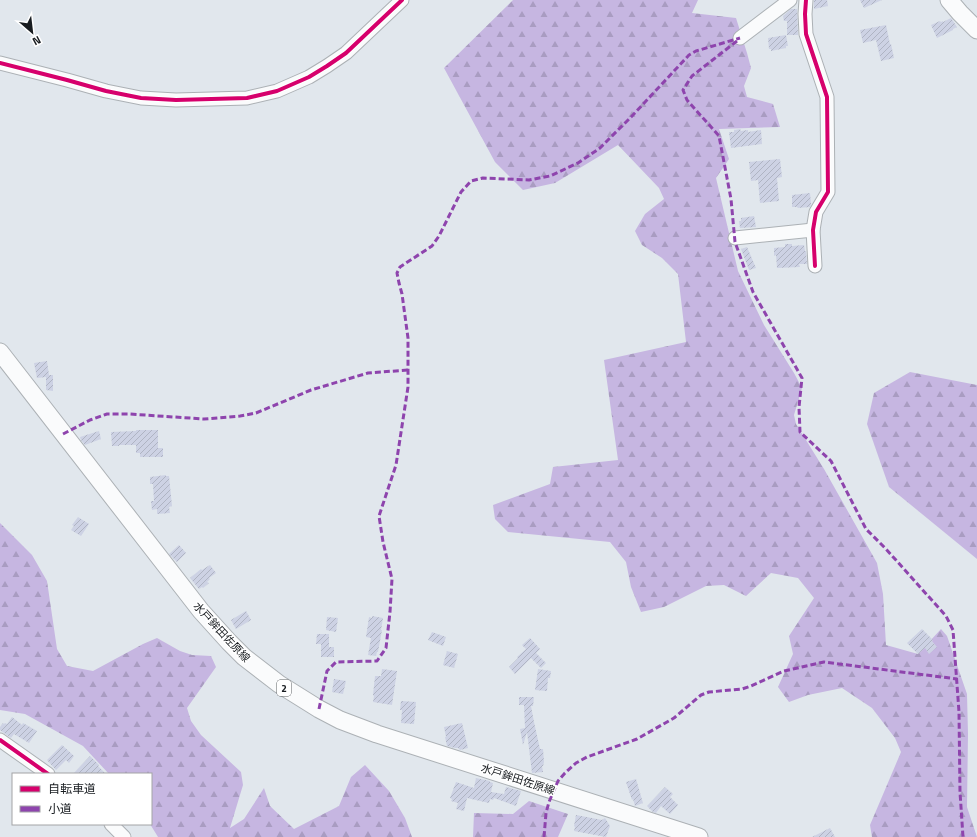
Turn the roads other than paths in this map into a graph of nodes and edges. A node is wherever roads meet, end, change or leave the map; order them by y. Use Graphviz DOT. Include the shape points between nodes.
graph roads {
  1 [pos="402,0"];
  2 [pos="790,0"];
  3 [pos="806,0"];
  4 [pos="948,0"];
  5 [pos="977,30"];
  6 [pos="740,38"];
  7 [pos="0,63"];
  8 [pos="813,230"];
  9 [pos="735,238"];
  10 [pos="815,266"];
  11 [pos="0,352"];
  12 [pos="0,740"];
  13 [pos="47,773"];
  14 [pos="112,825"];
  15 [pos="124,837"];
  16 [pos="699,837"];
  1 -- 7 [label="street" via="346,53 327,66 277,91 247,98 142,98"];
  2 -- 6 [label="street"];
  3 -- 8 [label="street" via="806,34 827,97 828,192 816,212"];
  4 -- 5 [label="main road"];
  8 -- 9 [label="street"];
  8 -- 10 [label="street"];
  11 -- 16 [label="main road, 水戸鉾田佐原線 / 2" via="200,611 244,657 279,684 340,720 377,734"];
  12 -- 13 [label="street"];
  14 -- 15 [label="street"];
}
